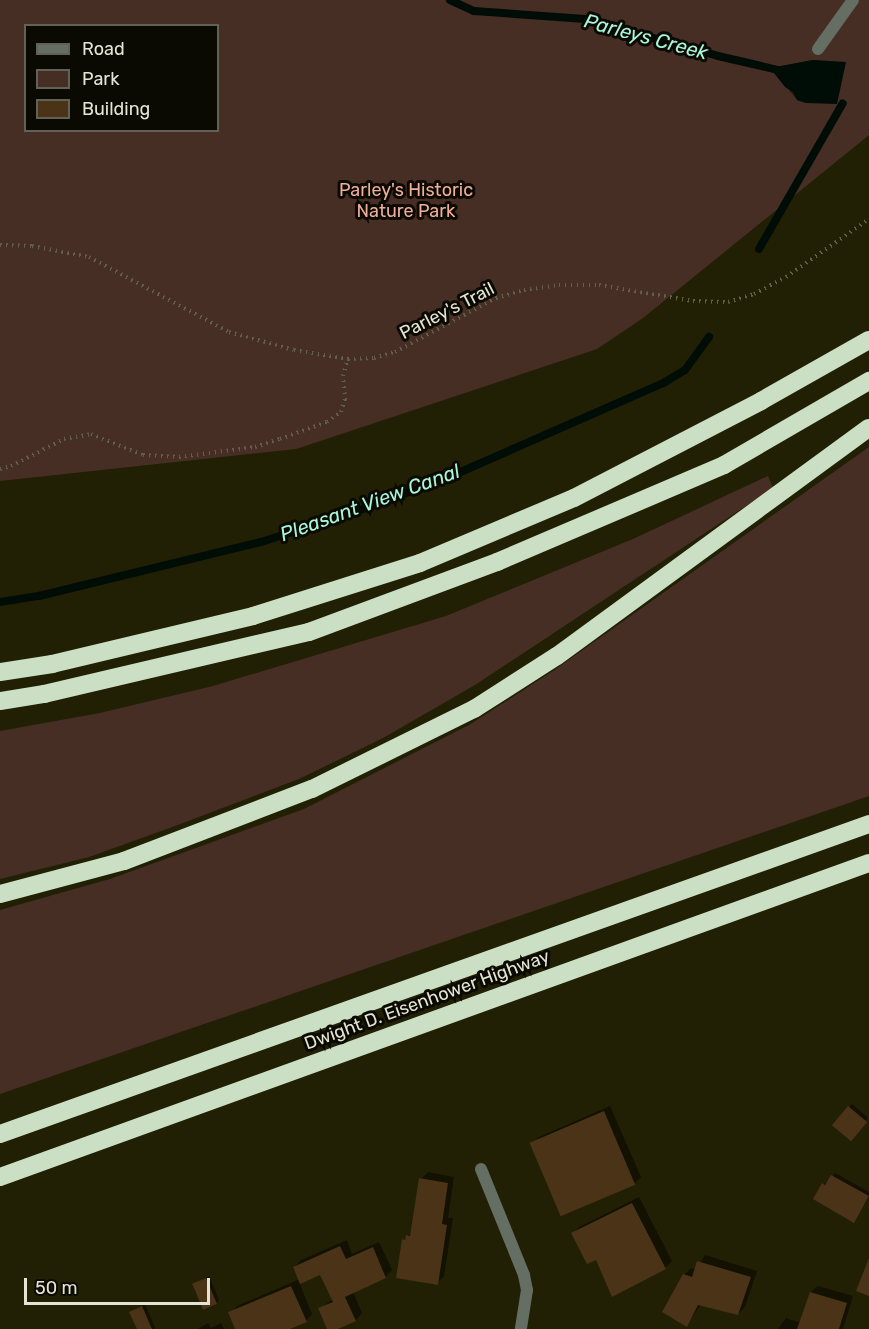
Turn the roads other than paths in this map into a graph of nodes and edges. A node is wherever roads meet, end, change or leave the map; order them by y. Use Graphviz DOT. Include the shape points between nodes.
graph roads {
  1 [pos="853,0"];
  2 [pos="818,49"];
  3 [pos="869,340"];
  4 [pos="869,381"];
  5 [pos="869,428"];
  6 [pos="0,672"];
  7 [pos="0,701"];
  8 [pos="869,824"];
  9 [pos="869,863"];
  10 [pos="0,894"];
  11 [pos="0,1134"];
  12 [pos="481,1169"];
  13 [pos="0,1177"];
  14 [pos="521,1329"];
  1 -- 2 [label="street"];
  3 -- 6 [label="highway" via="574,498 420,563 253,616 52,664"];
  4 -- 7 [label="highway" via="724,465 496,562 320,628"];
  5 -- 10 [label="highway" via="557,656 474,709 312,789 124,861"];
  8 -- 11 [label="highway, Dwight D. Eisenhower Highway"];
  9 -- 13 [label="highway, Dwight D. Eisenhower Highway"];
  12 -- 14 [label="street" via="524,1275 527,1290"];
}
